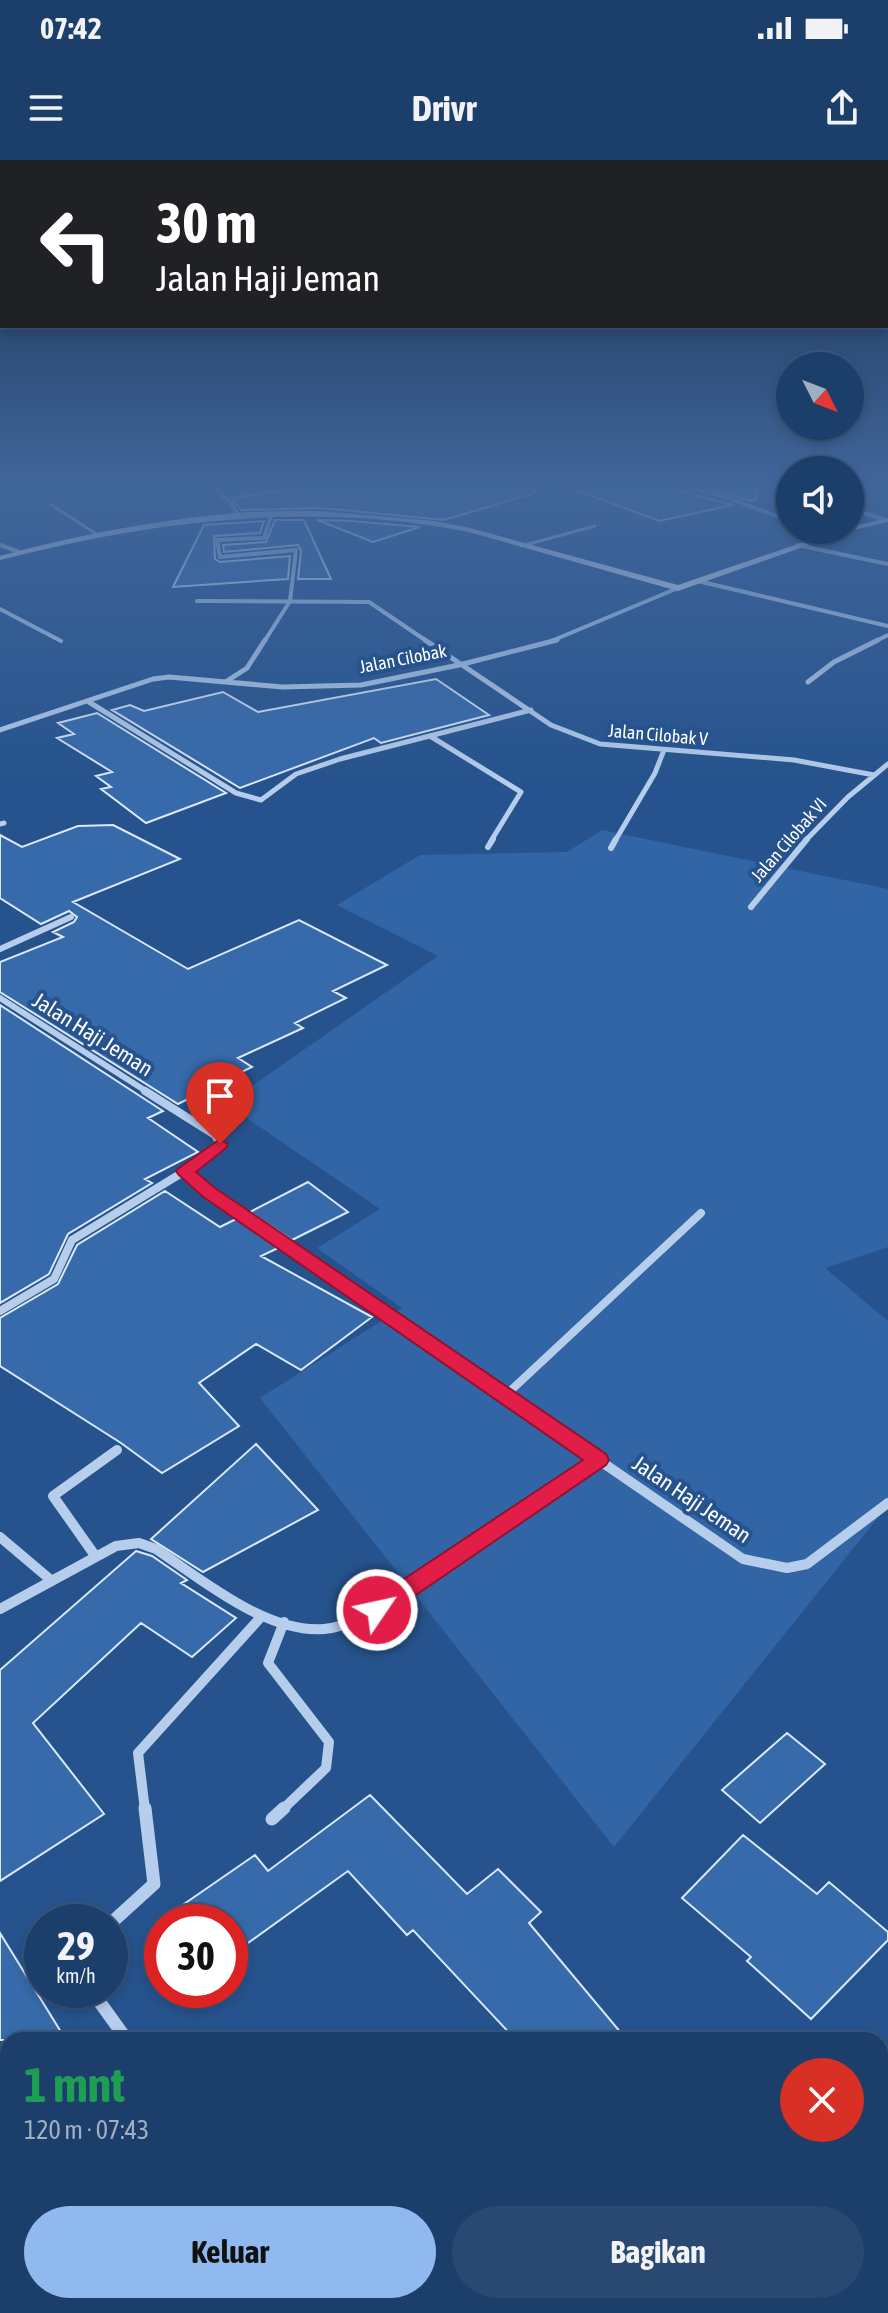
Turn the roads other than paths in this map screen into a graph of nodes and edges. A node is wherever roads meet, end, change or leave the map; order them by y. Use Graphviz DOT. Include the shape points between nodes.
graph roads {
  1 [pos="292,583"];
  2 [pos="661,583"];
  3 [pos="691,583"];
  4 [pos="708,583"];
  5 [pos="678,588"];
  6 [pos="197,601"];
  7 [pos="290,601"];
  8 [pos="0,609"];
  9 [pos="888,626"];
  10 [pos="888,635"];
  11 [pos="61,641"];
  12 [pos="459,665"];
  13 [pos="227,681"];
  14 [pos="808,682"];
  15 [pos="89,702"];
  16 [pos="531,710"];
  17 [pos="0,730"];
  18 [pos="430,736"];
  19 [pos="664,750"];
  20 [pos="888,764"];
  21 [pos="874,775"];
  22 [pos="488,847"];
  23 [pos="611,848"];
  24 [pos="751,907"];
  25 [pos="71,917"];
  26 [pos="0,949"];
  27 [pos="0,998"];
  28 [pos="185,1171"];
  29 [pos="701,1213"];
  30 [pos="0,1311"];
  31 [pos="507,1394"];
  32 [pos="117,1450"];
  33 [pos="598,1460"];
  34 [pos="888,1503"];
  35 [pos="0,1537"];
  36 [pos="96,1557"];
  37 [pos="52,1581"];
  38 [pos="0,1609"];
  39 [pos="261,1617"];
  40 [pos="284,1622"];
  41 [pos="272,1819"];
  42 [pos="128,1908"];
  43 [pos="104,2008"];
  44 [pos="121,2032"];
  1 -- 7 [label="street"];
  2 -- 5 [label="street"];
  3 -- 5 [label="street, Jalan Cilobak"];
  4 -- 9 [label="street"];
  5 -- 12 [label="street, Jalan Cilobak" via="561,639"];
  6 -- 7 [label="street, Jalan Cilobak V"];
  7 -- 12 [label="street, Jalan Cilobak V" via="369,602"];
  7 -- 13 [label="street" via="247,668"];
  8 -- 11 [label="street"];
  10 -- 14 [label="street" via="834,662"];
  12 -- 13 [label="street, Jalan Cilobak" via="361,685 283,687"];
  12 -- 16 [label="street, Jalan Cilobak V"];
  13 -- 15 [label="street, Jalan Cilobak" via="153,679"];
  15 -- 17 [label="street, Jalan Cilobak"];
  15 -- 18 [label="street" via="236,793 261,800 296,774"];
  16 -- 18 [label="street"];
  16 -- 19 [label="street, Jalan Cilobak V" via="551,725 600,744"];
  18 -- 22 [label="street" via="521,792"];
  19 -- 21 [label="street, Jalan Cilobak V" via="794,760"];
  19 -- 23 [label="street"];
  20 -- 21 [label="street, Jalan Cilobak VI"];
  21 -- 24 [label="street, Jalan Cilobak VI" via="841,801"];
  25 -- 26 [label="street"];
  27 -- 28 [label="street, Jalan Haji Jeman" via="215,1135 220,1144"];
  28 -- 30 [label="street" via="72,1240 54,1279"];
  28 -- 31 [label="street, Jalan Haji Jeman"];
  29 -- 31 [label="street"];
  31 -- 33 [label="street, Jalan Haji Jeman"];
  32 -- 36 [label="street" via="53,1496"];
  33 -- 34 [label="street, Jalan Haji Jeman" via="743,1559 787,1568 807,1564"];
  33 -- 40 [label="street" via="377,1610 327,1630"];
  35 -- 37 [label="street"];
  36 -- 37 [label="street"];
  36 -- 39 [label="street" via="116,1546 139,1543 156,1549"];
  37 -- 38 [label="street"];
  39 -- 40 [label="street"];
  39 -- 42 [label="street" via="138,1753 154,1884"];
  40 -- 41 [label="street" via="268,1663 329,1742 326,1768"];
  43 -- 44 [label="street"];
}
